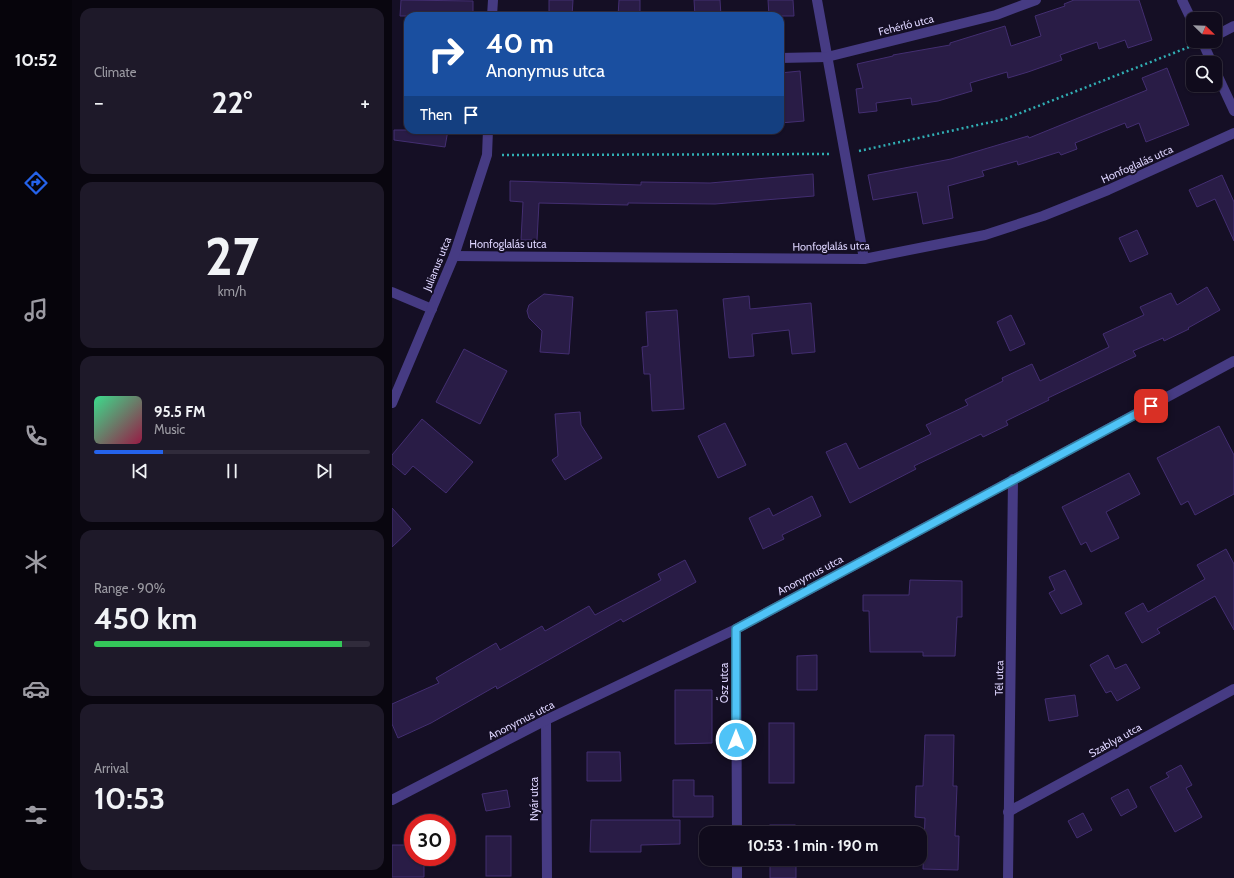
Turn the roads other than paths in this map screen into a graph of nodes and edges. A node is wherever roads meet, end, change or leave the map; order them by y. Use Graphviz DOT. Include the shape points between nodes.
graph roads {
  1 [pos="493,0"];
  2 [pos="817,0"];
  3 [pos="1036,0"];
  4 [pos="1182,0"];
  5 [pos="492,12"];
  6 [pos="1188,12"];
  7 [pos="1234,26"];
  8 [pos="1222,32"];
  9 [pos="827,57"];
  10 [pos="784,58"];
  11 [pos="1222,85"];
  12 [pos="1234,111"];
  13 [pos="1234,133"];
  14 [pos="488,134"];
  15 [pos="454,256"];
  16 [pos="864,259"];
  17 [pos="392,292"];
  18 [pos="432,309"];
  19 [pos="1234,362"];
  20 [pos="392,403"];
  21 [pos="1013,479"];
  22 [pos="736,629"];
  23 [pos="1234,689"];
  24 [pos="546,720"];
  25 [pos="392,800"];
  26 [pos="1008,812"];
  27 [pos="737,826"];
  28 [pos="737,866"];
  29 [pos="547,878"];
  30 [pos="737,878"];
  31 [pos="1008,878"];
  1 -- 5 [label="street"];
  2 -- 9 [label="street"];
  3 -- 9 [label="street, Fehérló utca" via="996,15"];
  4 -- 6 [label="street"];
  7 -- 8 [label="street"];
  9 -- 10 [label="street, Fehérló utca"];
  9 -- 16 [label="street"];
  11 -- 12 [label="street"];
  13 -- 16 [label="street, Honfoglalás utca" via="1108,190 1043,216 985,235"];
  14 -- 15 [label="street, Julianus utca" via="487,156"];
  15 -- 16 [label="street, Honfoglalás utca"];
  15 -- 18 [label="street, Julianus utca"];
  17 -- 18 [label="street"];
  18 -- 20 [label="street, Julianus utca"];
  19 -- 21 [label="street, Anonymus utca"];
  21 -- 22 [label="street, Anonymus utca"];
  21 -- 26 [label="street, Tél utca"];
  22 -- 24 [label="street, Anonymus utca"];
  22 -- 27 [label="street, Ősz utca"];
  23 -- 26 [label="street, Szablya utca"];
  24 -- 25 [label="street, Anonymus utca"];
  24 -- 29 [label="street, Nyár utca"];
  26 -- 31 [label="street, Tél utca"];
  28 -- 30 [label="street"];
}
